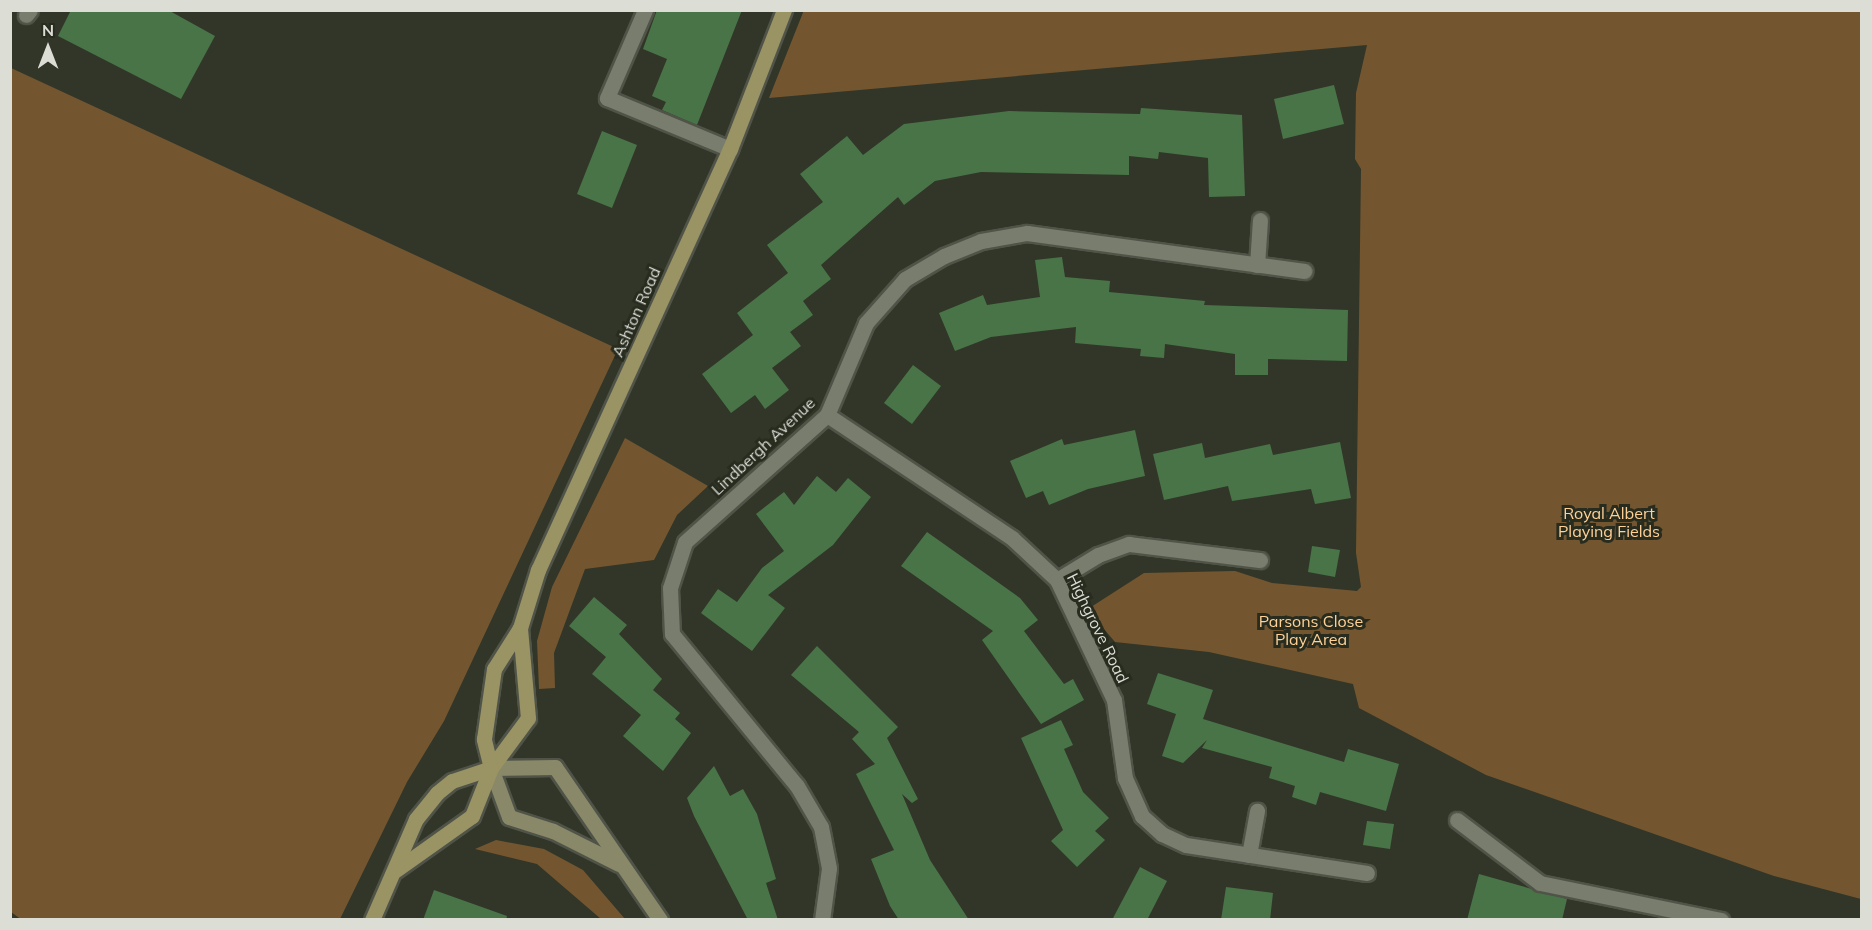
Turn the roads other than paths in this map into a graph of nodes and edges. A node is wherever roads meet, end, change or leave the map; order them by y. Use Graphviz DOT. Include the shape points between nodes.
graph roads {
  1 [pos="645,10"];
  2 [pos="784,10"];
  3 [pos="730,150"];
  4 [pos="1260,220"];
  5 [pos="1257,265"];
  6 [pos="1304,271"];
  7 [pos="827,415"];
  8 [pos="1260,560"];
  9 [pos="1057,580"];
  10 [pos="519,628"];
  11 [pos="491,768"];
  12 [pos="1257,811"];
  13 [pos="1457,820"];
  14 [pos="1249,855"];
  15 [pos="619,864"];
  16 [pos="396,870"];
  17 [pos="1367,873"];
  18 [pos="372,920"];
  19 [pos="660,920"];
  20 [pos="822,920"];
  21 [pos="1721,920"];
  1 -- 3 [label="street" via="607,98"];
  2 -- 3 [label="main road, Ashton Road"];
  3 -- 10 [label="main road, Ashton Road" via="538,570"];
  4 -- 5 [label="street"];
  5 -- 6 [label="street, Lindbergh Avenue"];
  5 -- 7 [label="street, Lindbergh Avenue" via="1027,233 981,241 934,262 885,297 866,323"];
  7 -- 9 [label="street, Highgrove Road" via="1012,538"];
  7 -- 20 [label="street, Lindbergh Avenue" via="685,542 675,563 669,610 672,634 797,786 821,827 829,868"];
  8 -- 9 [label="street" via="1129,544 1098,555"];
  9 -- 14 [label="street, Highgrove Road" via="1114,700 1125,778 1142,816 1186,845"];
  10 -- 11 [label="main road, Ashton Road" via="489,689 484,739"];
  10 -- 11 [label="main road, Ashton Road" via="528,718"];
  11 -- 15 [label="street" via="509,817 553,831"];
  11 -- 15 [label="street" via="555,767 602,829"];
  11 -- 16 [label="main road, Ashton Road" via="472,816"];
  11 -- 16 [label="main road, Ashton Road" via="452,781 437,793 416,819"];
  12 -- 14 [label="street"];
  13 -- 21 [label="street" via="1540,883"];
  14 -- 17 [label="street, Highgrove Road"];
  15 -- 19 [label="street"];
  16 -- 18 [label="main road, Ashton Road"];
}
